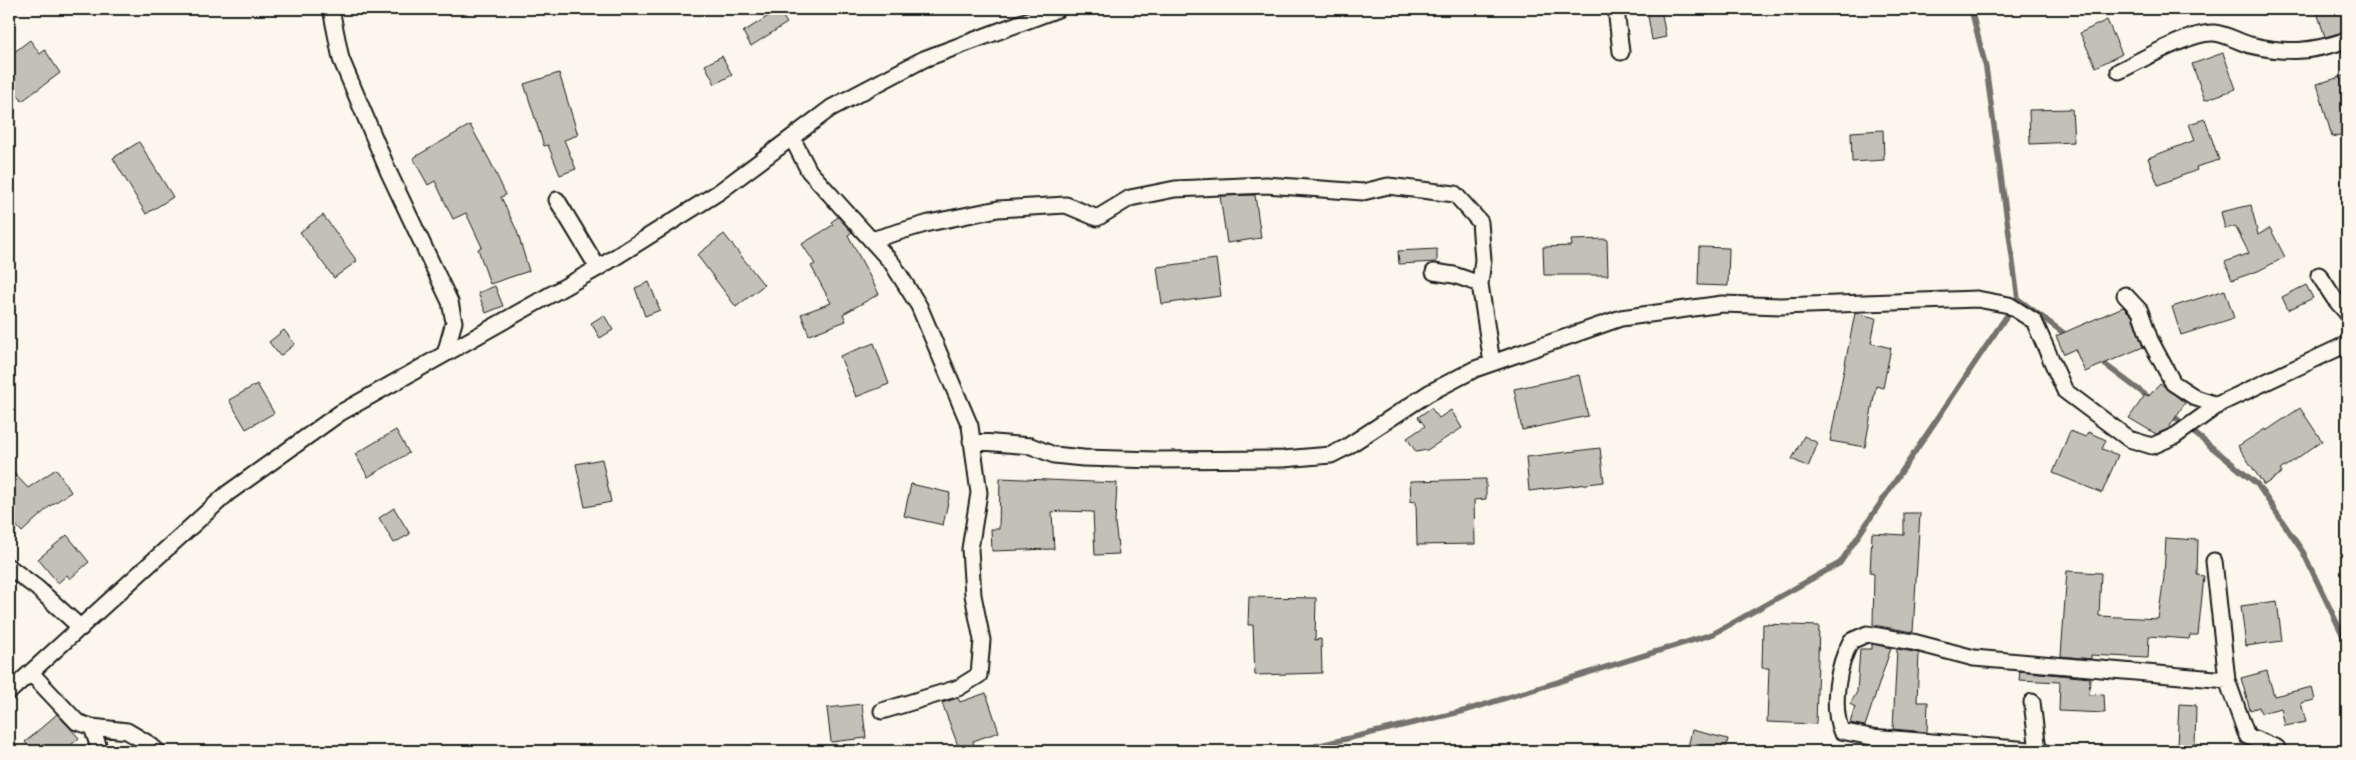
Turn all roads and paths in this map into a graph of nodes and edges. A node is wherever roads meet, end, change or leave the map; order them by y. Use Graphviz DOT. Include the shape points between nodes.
graph roads {
  1 [pos="331,9"];
  2 [pos="1058,9"];
  3 [pos="1616,9"];
  4 [pos="2347,40"];
  5 [pos="1621,52"];
  6 [pos="2119,71"];
  7 [pos="792,138"];
  8 [pos="556,200"];
  9 [pos="871,240"];
  10 [pos="598,268"];
  11 [pos="1434,272"];
  12 [pos="2319,275"];
  13 [pos="1480,284"];
  14 [pos="2125,295"];
  15 [pos="2347,313"];
  16 [pos="2347,344"];
  17 [pos="445,354"];
  18 [pos="1492,363"];
  19 [pos="2218,405"];
  20 [pos="971,441"];
  21 [pos="2214,561"];
  22 [pos="9,567"];
  23 [pos="80,628"];
  24 [pos="31,672"];
  25 [pos="2227,680"];
  26 [pos="9,692"];
  27 [pos="2032,702"];
  28 [pos="882,711"];
  29 [pos="92,727"];
  30 [pos="100,751"];
  31 [pos="157,751"];
  32 [pos="2038,751"];
  33 [pos="2042,751"];
  34 [pos="2278,751"];
  1 -- 17 [label="street" via="342,59 389,173 450,302 454,322"];
  2 -- 7 [label="street" via="924,59 831,108"];
  3 -- 5 [label="street"];
  4 -- 6 [label="street" via="2325,48 2295,52 2252,45 2214,33 2189,38"];
  7 -- 9 [label="street" via="809,171"];
  7 -- 10 [label="street" via="720,192"];
  8 -- 10 [label="street"];
  9 -- 13 [label="street" via="929,223 998,210 1066,205 1098,218 1130,198 1175,189 1266,185 1363,192 1388,186 1455,194 1480,222 1483,260"];
  9 -- 20 [label="street" via="892,263 919,306 970,426"];
  10 -- 17 [label="street"];
  11 -- 13 [label="street"];
  12 -- 15 [label="street"];
  13 -- 18 [label="street"];
  14 -- 19 [label="street" via="2140,311 2150,340 2173,383 2196,398"];
  16 -- 19 [label="street"];
  17 -- 23 [label="street" via="340,413 228,492"];
  18 -- 19 [label="street" via="1621,318 1664,311 1722,304 1781,306 1977,299 2009,305 2034,321 2065,391 2129,439 2152,446 2175,436"];
  18 -- 20 [label="street" via="1429,393 1330,456 1176,460 1083,458 1054,455 1031,446"];
  20 -- 28 [label="street" via="979,492 970,549 982,640 979,676 958,688"];
  21 -- 25 [label="street"];
  22 -- 23 [label="street"];
  23 -- 24 [label="street"];
  24 -- 26 [label="street"];
  24 -- 29 [label="street" via="77,722"];
  25 -- 32 [label="street" via="1974,658 1867,634 1851,640 1843,656 1838,686 1841,731 1871,737"];
  25 -- 34 [label="street" via="2247,736"];
  27 -- 32 [label="street"];
  29 -- 30 [label="street"];
  29 -- 31 [label="street" via="127,731"];
  32 -- 33 [label="street"];
}
